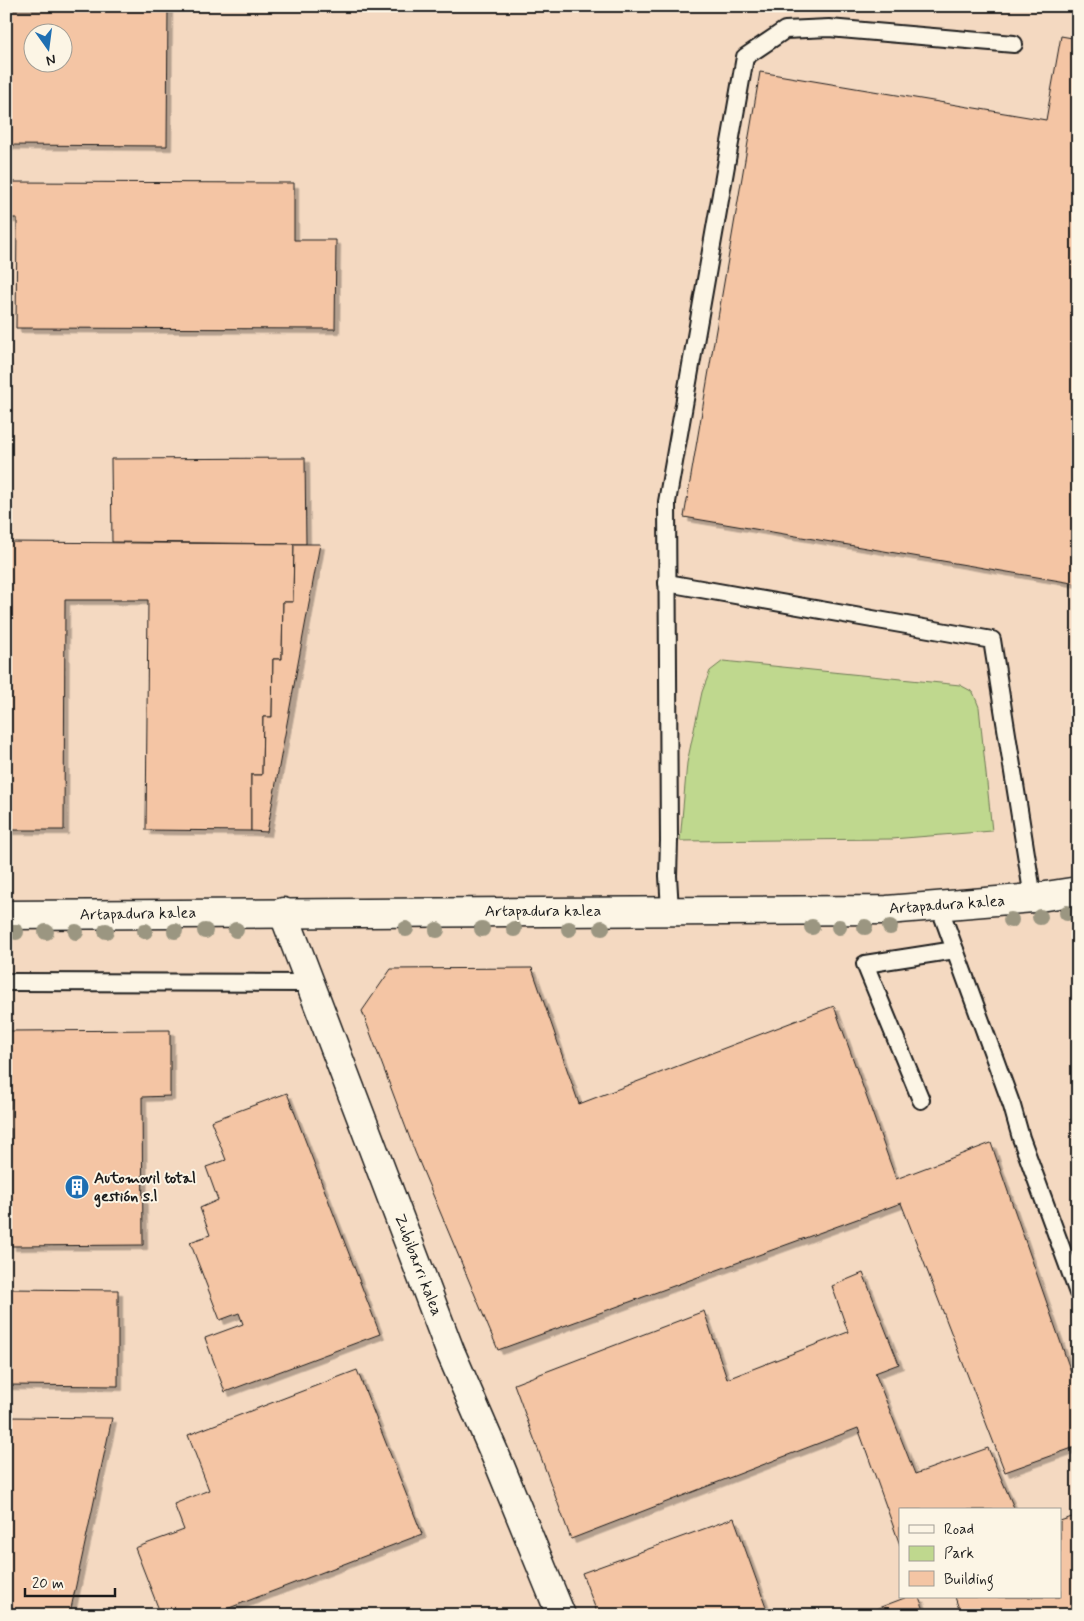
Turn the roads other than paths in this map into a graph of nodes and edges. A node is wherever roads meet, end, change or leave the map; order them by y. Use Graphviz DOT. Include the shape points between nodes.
graph roads {
  1 [pos="1014,44"];
  2 [pos="667,583"];
  3 [pos="1078,891"];
  4 [pos="1033,898"];
  5 [pos="939,906"];
  6 [pos="670,910"];
  7 [pos="283,912"];
  8 [pos="6,915"];
  9 [pos="955,950"];
  10 [pos="6,982"];
  11 [pos="310,983"];
  12 [pos="921,1100"];
  13 [pos="1078,1292"];
  14 [pos="561,1615"];
  1 -- 2 [label="lane" via="829,28 785,30 745,57 667,502"];
  2 -- 4 [label="lane" via="992,640"];
  2 -- 6 [label="lane"];
  3 -- 4 [label="street, Artapadura kalea"];
  4 -- 5 [label="street, Artapadura kalea"];
  5 -- 6 [label="street, Artapadura kalea" via="887,910"];
  5 -- 9 [label="lane"];
  6 -- 7 [label="street, Artapadura kalea"];
  7 -- 8 [label="street, Artapadura kalea"];
  7 -- 11 [label="street, Zubibarri kalea"];
  9 -- 12 [label="lane" via="865,964"];
  9 -- 13 [label="lane"];
  10 -- 11 [label="lane"];
  11 -- 14 [label="street, Zubibarri kalea" via="450,1351"];
}
